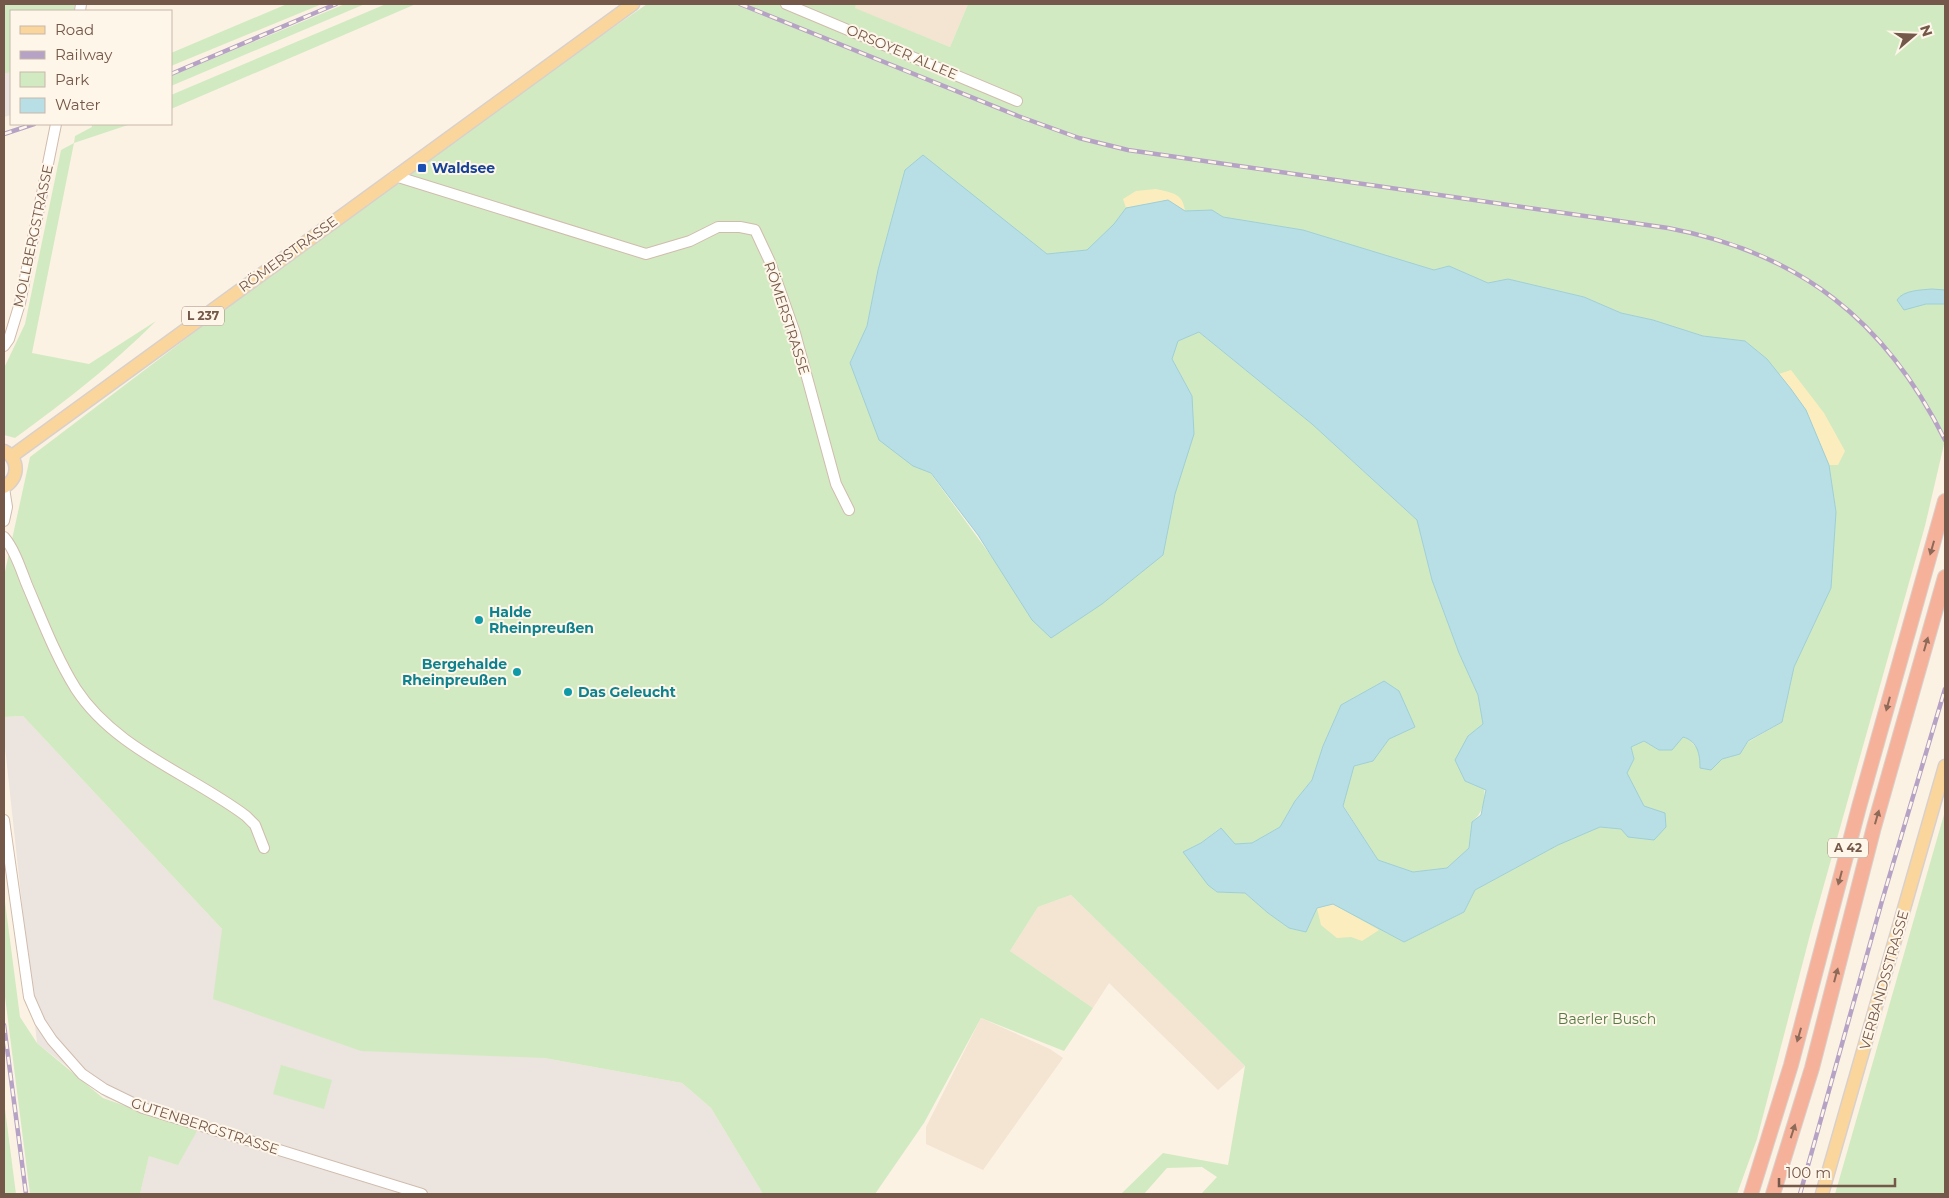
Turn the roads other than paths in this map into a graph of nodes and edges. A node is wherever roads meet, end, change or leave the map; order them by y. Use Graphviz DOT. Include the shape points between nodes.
graph roads {
  1 [pos="633,4"];
  2 [pos="786,4"];
  3 [pos="1017,101"];
  4 [pos="56,125"];
  5 [pos="395,176"];
  6 [pos="4,346"];
  7 [pos="8,453"];
  8 [pos="4,488"];
  9 [pos="1945,501"];
  10 [pos="848,510"];
  11 [pos="4,521"];
  12 [pos="4,537"];
  13 [pos="1945,577"];
  14 [pos="1945,766"];
  15 [pos="4,820"];
  16 [pos="264,848"];
  17 [pos="422,1194"];
  18 [pos="1751,1194"];
  19 [pos="1773,1194"];
  20 [pos="1822,1194"];
  1 -- 5 [label="main road, RÖMERSTRASSE / L 237"];
  2 -- 3 [label="street, ORSOYER ALLEE"];
  4 -- 6 [label="street, MOLLBERGSTRASSE" via="20,303"];
  5 -- 7 [label="main road, RÖMERSTRASSE / L 237"];
  5 -- 10 [label="street, RÖMERSTRASSE" via="646,254 690,241 718,226 755,230 784,298 836,484"];
  7 -- 8 [label="main road" via="15,462 15,474"];
  8 -- 11 [label="street" via="7,508"];
  9 -- 18 [label="highway, A 42, one-way" via="1856,816 1801,1031"];
  12 -- 16 [label="street" via="53,646 91,710 154,759 246,816 255,825"];
  19 -- 13 [label="highway, A 42, one-way" via="1809,1077 1874,827"];
  14 -- 20 [label="main road, VERBANDSSTRASSE"];
  15 -- 17 [label="street, GUTENBERGSTRASSE" via="29,997 52,1040 82,1074 143,1108"];
}
